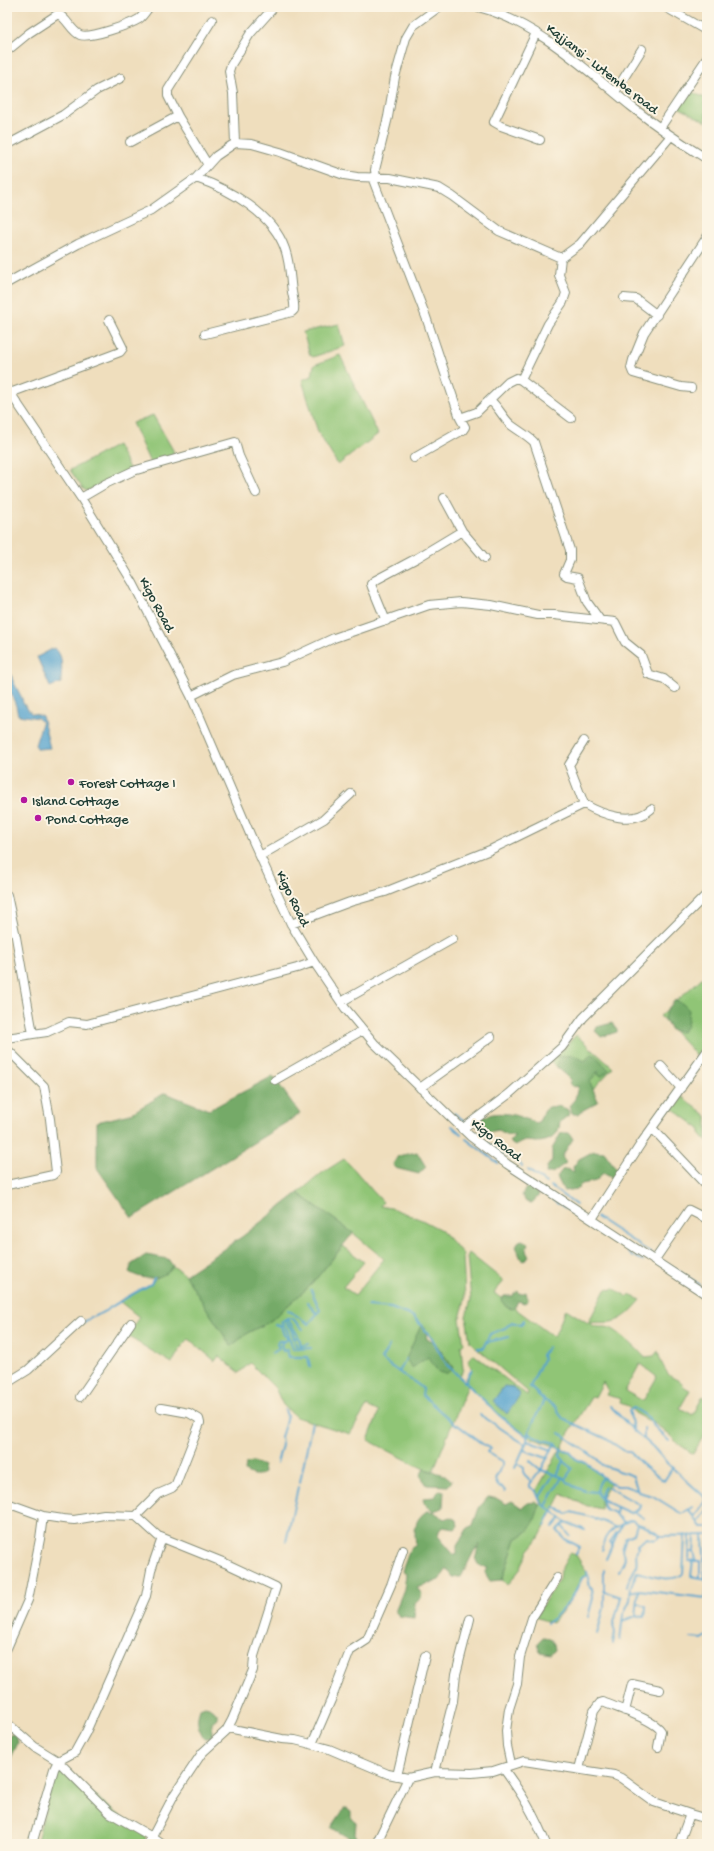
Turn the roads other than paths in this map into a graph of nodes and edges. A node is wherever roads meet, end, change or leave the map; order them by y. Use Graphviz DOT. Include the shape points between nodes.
graph roads {
  1 [pos="149,7"];
  2 [pos="274,7"];
  3 [pos="439,7"];
  4 [pos="478,7"];
  5 [pos="665,7"];
  6 [pos="212,20"];
  7 [pos="707,31"];
  8 [pos="536,33"];
  9 [pos="642,49"];
  10 [pos="7,50"];
  11 [pos="707,58"];
  12 [pos="121,78"];
  13 [pos="615,92"];
  14 [pos="178,116"];
  15 [pos="660,128"];
  16 [pos="670,137"];
  17 [pos="540,140"];
  18 [pos="130,142"];
  19 [pos="235,143"];
  20 [pos="7,144"];
  21 [pos="707,159"];
  22 [pos="208,165"];
  23 [pos="374,177"];
  24 [pos="196,178"];
  25 [pos="707,237"];
  26 [pos="561,258"];
  27 [pos="7,283"];
  28 [pos="624,298"];
  29 [pos="657,314"];
  30 [pos="109,320"];
  31 [pos="205,334"];
  32 [pos="521,380"];
  33 [pos="691,388"];
  34 [pos="9,390"];
  35 [pos="491,400"];
  36 [pos="460,418"];
  37 [pos="571,418"];
  38 [pos="414,458"];
  39 [pos="256,493"];
  40 [pos="81,498"];
  41 [pos="444,498"];
  42 [pos="462,531"];
  43 [pos="485,558"];
  44 [pos="600,620"];
  45 [pos="386,621"];
  46 [pos="675,688"];
  47 [pos="191,696"];
  48 [pos="584,741"];
  49 [pos="351,794"];
  50 [pos="584,804"];
  51 [pos="652,809"];
  52 [pos="260,856"];
  53 [pos="707,894"];
  54 [pos="7,895"];
  55 [pos="291,924"];
  56 [pos="453,939"];
  57 [pos="314,962"];
  58 [pos="342,1002"];
  59 [pos="363,1030"];
  60 [pos="33,1034"];
  61 [pos="492,1037"];
  62 [pos="7,1038"];
  63 [pos="7,1049"];
  64 [pos="707,1051"];
  65 [pos="661,1066"];
  66 [pos="275,1080"];
  67 [pos="420,1088"];
  68 [pos="681,1088"];
  69 [pos="652,1128"];
  70 [pos="462,1129"];
  71 [pos="704,1182"];
  72 [pos="7,1185"];
  73 [pos="592,1219"];
  74 [pos="707,1219"];
  75 [pos="654,1261"];
  76 [pos="707,1295"];
  77 [pos="81,1321"];
  78 [pos="131,1323"];
  79 [pos="7,1383"];
  80 [pos="80,1397"];
  81 [pos="161,1408"];
  82 [pos="7,1503"];
  83 [pos="43,1516"];
  84 [pos="136,1516"];
  85 [pos="162,1538"];
  86 [pos="403,1550"];
  87 [pos="557,1578"];
  88 [pos="470,1619"];
  89 [pos="7,1648"];
  90 [pos="425,1656"];
  91 [pos="660,1690"];
  92 [pos="625,1711"];
  93 [pos="7,1723"];
  94 [pos="228,1728"];
  95 [pos="312,1744"];
  96 [pos="658,1747"];
  97 [pos="58,1761"];
  98 [pos="507,1766"];
  99 [pos="579,1768"];
  100 [pos="435,1772"];
  101 [pos="397,1776"];
  102 [pos="408,1778"];
  103 [pos="690,1814"];
  104 [pos="707,1818"];
  105 [pos="150,1841"];
  106 [pos="32,1844"];
  107 [pos="162,1844"];
  108 [pos="376,1844"];
  109 [pos="546,1844"];
  110 [pos="679,1844"];
  1 -- 10 [label="street" via="133,22 84,36 79,35 58,14"];
  2 -- 19 [label="street" via="250,34 231,65 229,72 233,93"];
  3 -- 23 [label="street" via="413,26 406,38"];
  4 -- 8 [label="street, Kajjansi - Lutembe road"];
  5 -- 7 [label="street"];
  6 -- 14 [label="street" via="168,90 168,96"];
  8 -- 13 [label="street, Kajjansi - Lutembe road" via="592,72"];
  8 -- 17 [label="street" via="494,122"];
  9 -- 13 [label="street"];
  11 -- 15 [label="street"];
  12 -- 20 [label="street" via="97,90 63,115"];
  13 -- 15 [label="street, Kajjansi - Lutembe road"];
  14 -- 18 [label="street"];
  14 -- 22 [label="street"];
  15 -- 16 [label="street, Kajjansi - Lutembe road"];
  16 -- 21 [label="street, Kajjansi - Lutembe road"];
  16 -- 26 [label="street" via="584,240"];
  19 -- 22 [label="street" via="222,151"];
  19 -- 23 [label="street" via="252,144 280,152 344,175"];
  22 -- 24 [label="street"];
  23 -- 26 [label="street" via="439,188 500,231"];
  23 -- 36 [label="street"];
  24 -- 27 [label="street" via="151,210 78,244"];
  24 -- 31 [label="street" via="231,194 268,222 285,248 295,305 292,312"];
  25 -- 29 [label="street"];
  26 -- 32 [label="street" via="559,275 566,293"];
  28 -- 29 [label="street" via="636,300"];
  29 -- 33 [label="street" via="639,344 632,372"];
  30 -- 34 [label="street" via="123,348 120,352"];
  32 -- 35 [label="street" via="516,378 508,382"];
  32 -- 37 [label="street"];
  34 -- 40 [label="street, Kigo Road"];
  35 -- 36 [label="street" via="477,412"];
  35 -- 44 [label="street" via="511,424 529,436 538,449 570,550 570,560 564,574 578,578 587,602"];
  36 -- 38 [label="street" via="465,427 463,430"];
  39 -- 40 [label="street" via="235,442 133,471"];
  40 -- 47 [label="street, Kigo Road" via="133,583"];
  41 -- 42 [label="street"];
  42 -- 43 [label="street"];
  42 -- 45 [label="street" via="371,584"];
  44 -- 45 [label="street" via="538,615 491,605 461,602 429,605"];
  44 -- 46 [label="street" via="617,623 625,642 641,655 648,674 664,679"];
  45 -- 47 [label="street" via="334,638 282,662 233,675"];
  47 -- 52 [label="street, Kigo Road"];
  48 -- 50 [label="street" via="569,765"];
  49 -- 52 [label="street" via="324,818"];
  50 -- 51 [label="street" via="611,817 619,818 642,815"];
  50 -- 55 [label="street" via="490,850 385,892"];
  52 -- 55 [label="street, Kigo Road"];
  53 -- 70 [label="street" via="583,1018 562,1047 509,1094"];
  54 -- 60 [label="street"];
  55 -- 57 [label="street, Kigo Road"];
  56 -- 58 [label="street"];
  57 -- 58 [label="street, Kigo Road"];
  57 -- 60 [label="street" via="87,1024 69,1022 47,1032"];
  58 -- 59 [label="street, Kigo Road"];
  59 -- 66 [label="street"];
  59 -- 67 [label="street, Kigo Road"];
  60 -- 62 [label="street"];
  61 -- 67 [label="street"];
  63 -- 72 [label="street" via="44,1086 56,1172 53,1175"];
  64 -- 68 [label="street"];
  65 -- 68 [label="street"];
  67 -- 70 [label="street, Kigo Road"];
  68 -- 69 [label="street"];
  69 -- 71 [label="street"];
  69 -- 73 [label="street"];
  70 -- 73 [label="street, Kigo Road" via="507,1164"];
  73 -- 75 [label="street, Kigo Road"];
  74 -- 75 [label="street" via="689,1210"];
  75 -- 76 [label="street, Kigo Road"];
  77 -- 79 [label="street" via="28,1370"];
  78 -- 80 [label="street"];
  81 -- 84 [label="street" via="189,1413 199,1419 200,1423 176,1484 158,1494"];
  82 -- 83 [label="street"];
  83 -- 84 [label="street" via="74,1520 104,1515"];
  83 -- 89 [label="street" via="28,1600"];
  84 -- 85 [label="street"];
  85 -- 94 [label="street" via="225,1563 276,1588 254,1656 253,1670"];
  85 -- 97 [label="street" via="151,1570 146,1596 86,1732 75,1752"];
  86 -- 95 [label="street" via="367,1641 350,1650"];
  87 -- 98 [label="street" via="532,1618 520,1657 517,1684 509,1709 506,1731"];
  88 -- 100 [label="street"];
  90 -- 101 [label="street"];
  91 -- 92 [label="street" via="632,1684"];
  92 -- 96 [label="street" via="659,1728"];
  92 -- 99 [label="street" via="603,1702 598,1704"];
  93 -- 97 [label="street" via="35,1747"];
  94 -- 95 [label="street"];
  94 -- 105 [label="street" via="202,1753 174,1795"];
  95 -- 101 [label="street"];
  97 -- 105 [label="street" via="110,1813"];
  97 -- 106 [label="street"];
  98 -- 99 [label="street" via="524,1761"];
  98 -- 100 [label="street" via="478,1773"];
  98 -- 109 [label="street" via="536,1818"];
  99 -- 103 [label="street" via="614,1775 654,1802"];
  100 -- 102 [label="street"];
  101 -- 102 [label="street"];
  102 -- 108 [label="street"];
  103 -- 104 [label="street"];
  103 -- 110 [label="street"];
  105 -- 107 [label="street"];
}
